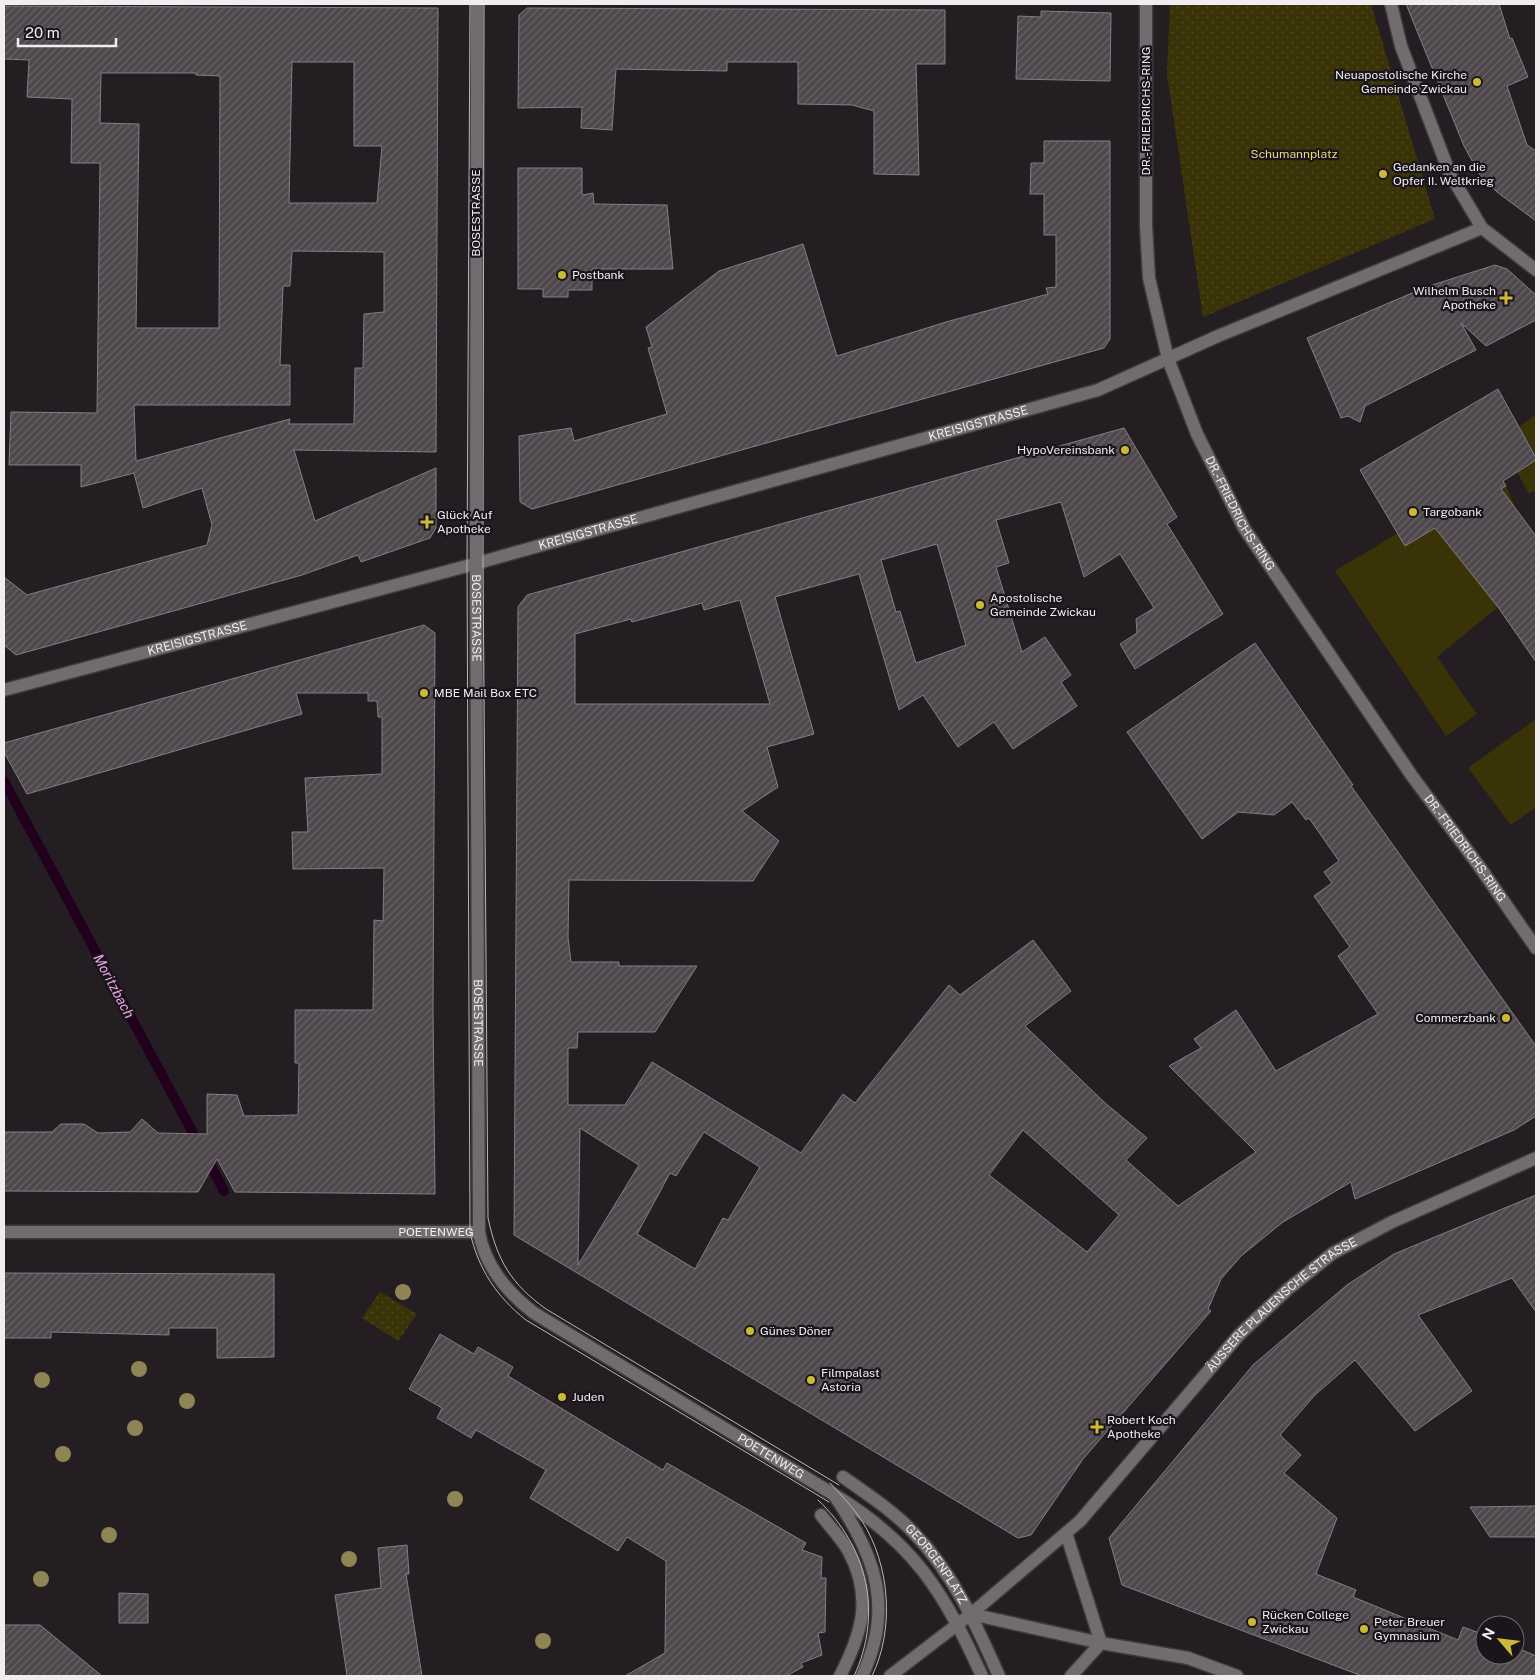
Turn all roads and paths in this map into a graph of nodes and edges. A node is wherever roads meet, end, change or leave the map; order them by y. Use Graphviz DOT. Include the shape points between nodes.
graph roads {
  1 [pos="477,4"];
  2 [pos="1146,4"];
  3 [pos="1391,4"];
  4 [pos="1482,228"];
  5 [pos="1536,270"];
  6 [pos="1168,359"];
  7 [pos="476,563"];
  8 [pos="4,690"];
  9 [pos="1536,948"];
  10 [pos="1536,1158"];
  11 [pos="4,1232"];
  12 [pos="479,1232"];
  13 [pos="843,1477"];
  14 [pos="833,1494"];
  15 [pos="821,1515"];
  16 [pos="1066,1533"];
  17 [pos="971,1614"];
  18 [pos="958,1624"];
  19 [pos="1101,1643"];
  20 [pos="840,1676"];
  21 [pos="862,1676"];
  22 [pos="890,1676"];
  23 [pos="982,1676"];
  24 [pos="999,1676"];
  25 [pos="1071,1676"];
  26 [pos="1236,1676"];
  1 -- 7 [label="street, BOSESTRASSE"];
  2 -- 6 [label="street, DR.-FRIEDRICHS-RING" via="1146,225 1152,294"];
  3 -- 4 [label="street" via="1401,46 1450,174"];
  4 -- 5 [label="street"];
  4 -- 6 [label="street"];
  6 -- 7 [label="street, KREISIGSTRASSE" via="1098,390"];
  6 -- 9 [label="street, DR.-FRIEDRICHS-RING" via="1196,434 1244,528 1412,776"];
  7 -- 8 [label="street, KREISIGSTRASSE"];
  7 -- 12 [label="street, BOSESTRASSE"];
  10 -- 16 [label="street, ÄUSSERE PLAUENSCHE STRASSE" via="1392,1222 1333,1253 1238,1335 1080,1521"];
  11 -- 12 [label="street, POETENWEG"];
  12 -- 14 [label="street, POETENWEG" via="481,1243 499,1278 518,1301 534,1313"];
  13 -- 17 [label="street, GEORGENPLATZ" via="912,1531 946,1572"];
  14 -- 18 [label="street, POETENWEG" via="865,1514 898,1541 932,1580"];
  14 -- 21 [label="street" via="870,1558 877,1590 880,1618 875,1644"];
  15 -- 20 [label="street" via="848,1551 859,1576 862,1597 863,1620"];
  16 -- 17 [label="street, ÄUSSERE PLAUENSCHE STRASSE"];
  16 -- 19 [label="street"];
  17 -- 18 [label="street, ÄUSSERE PLAUENSCHE STRASSE"];
  17 -- 19 [label="street"];
  17 -- 24 [label="street, GEORGENPLATZ"];
  18 -- 22 [label="street, ÄUSSERE PLAUENSCHE STRASSE"];
  18 -- 23 [label="street, POETENWEG"];
  19 -- 25 [label="street"];
  19 -- 26 [label="street" via="1188,1658"];
}
